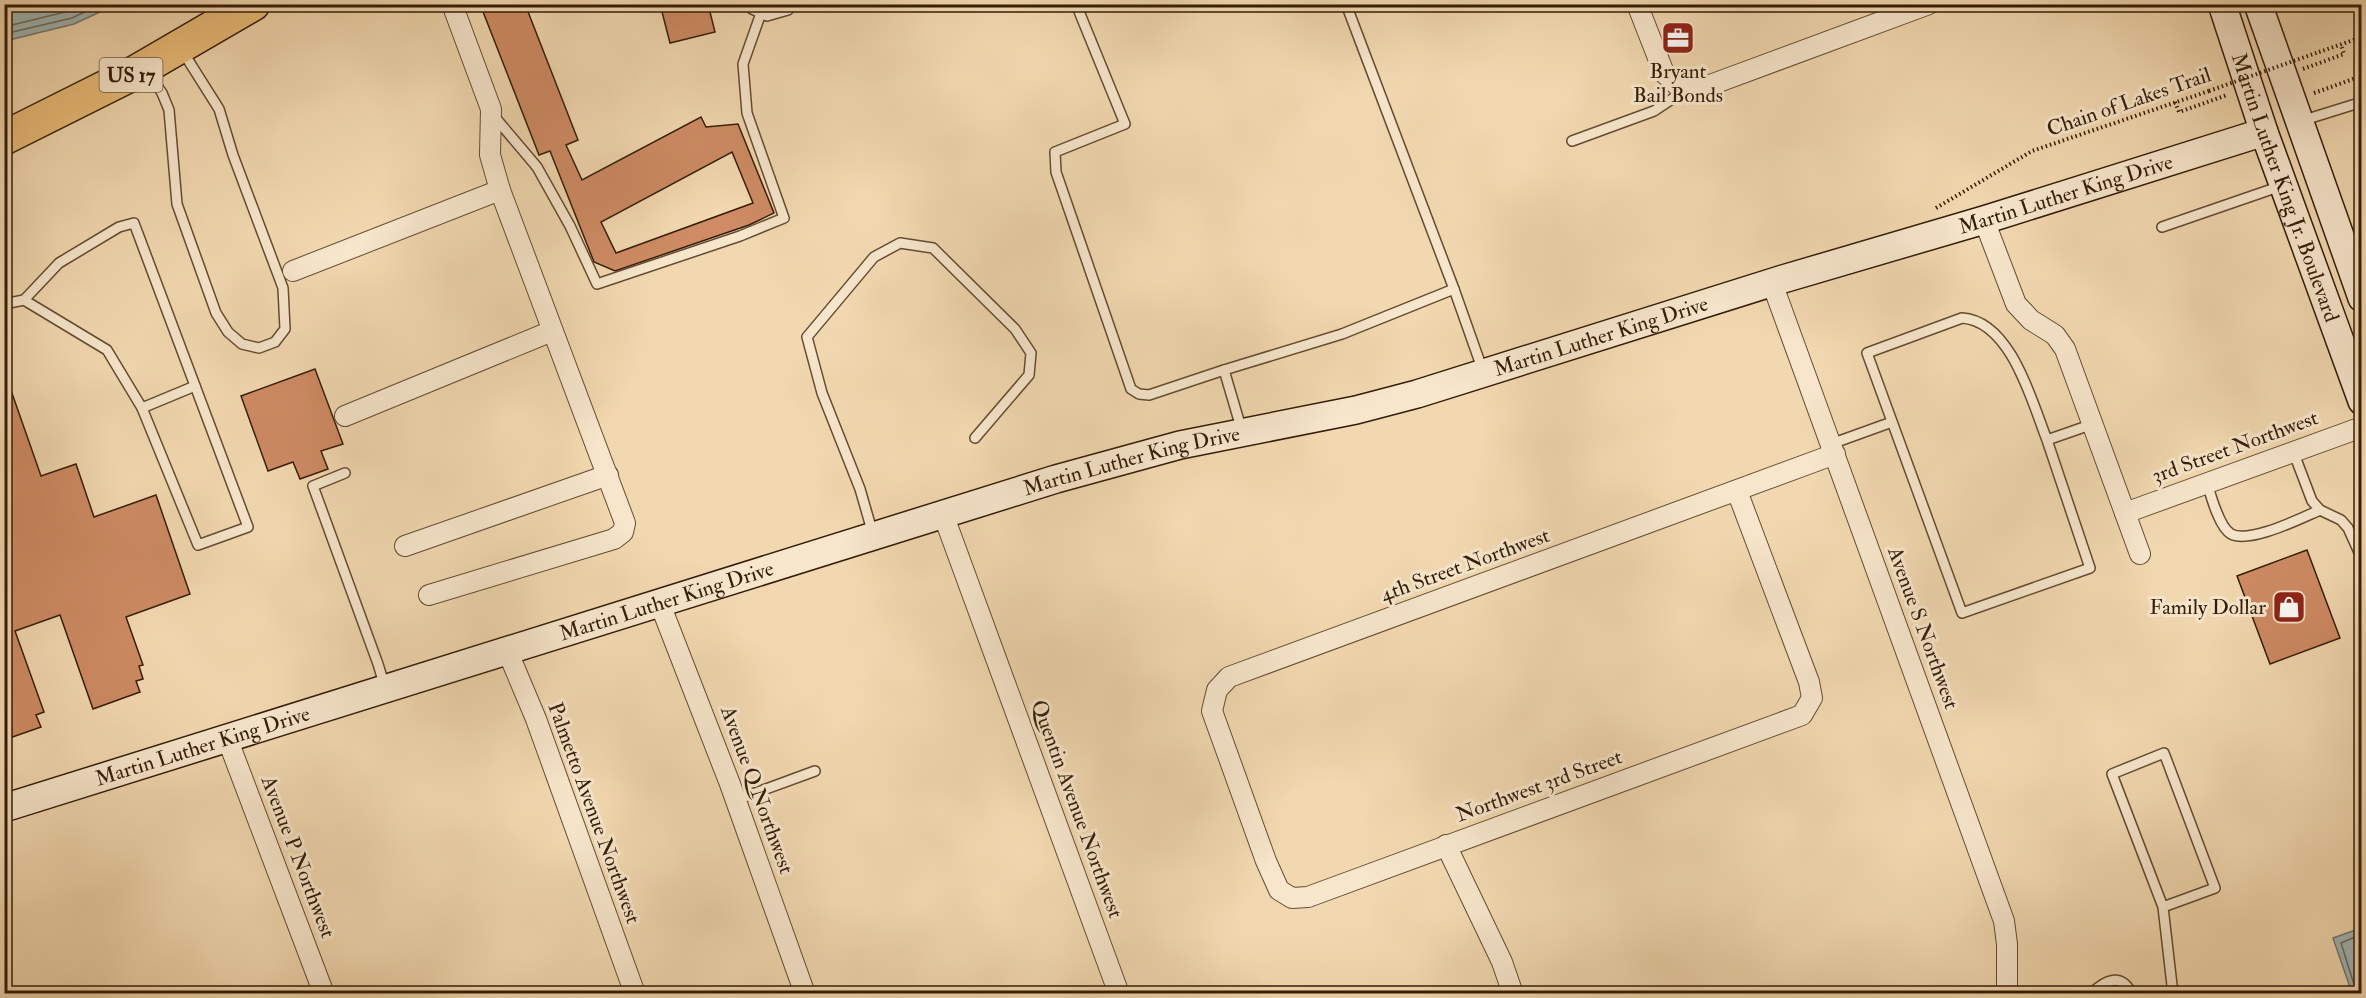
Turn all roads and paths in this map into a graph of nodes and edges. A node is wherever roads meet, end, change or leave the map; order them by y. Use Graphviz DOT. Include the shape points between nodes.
graph roads {
  1 [pos="253,4"];
  2 [pos="452,4"];
  3 [pos="751,4"];
  4 [pos="792,4"];
  5 [pos="1076,4"];
  6 [pos="1346,4"];
  7 [pos="1637,4"];
  8 [pos="1929,4"];
  9 [pos="2222,4"];
  10 [pos="2258,4"];
  11 [pos="761,13"];
  12 [pos="2361,37"];
  13 [pos="2341,45"];
  14 [pos="180,48"];
  15 [pos="145,67"];
  16 [pos="2297,71"];
  17 [pos="2361,76"];
  18 [pos="1682,88"];
  19 [pos="2234,93"];
  20 [pos="2175,102"];
  21 [pos="2361,102"];
  22 [pos="2302,109"];
  23 [pos="491,114"];
  24 [pos="2264,132"];
  25 [pos="4,138"];
  26 [pos="1572,141"];
  27 [pos="2283,185"];
  28 [pos="500,190"];
  29 [pos="1928,213"];
  30 [pos="1984,220"];
  31 [pos="2162,227"];
  32 [pos="293,271"];
  33 [pos="1772,283"];
  34 [pos="1454,289"];
  35 [pos="2361,298"];
  36 [pos="24,300"];
  37 [pos="4,304"];
  38 [pos="552,331"];
  39 [pos="2340,340"];
  40 [pos="2361,362"];
  41 [pos="1224,370"];
  42 [pos="1483,374"];
  43 [pos="195,386"];
  44 [pos="2361,401"];
  45 [pos="142,408"];
  46 [pos="345,416"];
  47 [pos="1892,422"];
  48 [pos="2092,424"];
  49 [pos="2361,427"];
  50 [pos="1242,432"];
  51 [pos="975,438"];
  52 [pos="2047,440"];
  53 [pos="1833,449"];
  54 [pos="2293,451"];
  55 [pos="345,473"];
  56 [pos="608,475"];
  57 [pos="2206,483"];
  58 [pos="1737,491"];
  59 [pos="2320,510"];
  60 [pos="2125,513"];
  61 [pos="942,514"];
  62 [pos="874,536"];
  63 [pos="405,546"];
  64 [pos="2140,554"];
  65 [pos="2361,559"];
  66 [pos="429,595"];
  67 [pos="660,604"];
  68 [pos="507,650"];
  69 [pos="385,689"];
  70 [pos="227,738"];
  71 [pos="815,771"];
  72 [pos="736,800"];
  73 [pos="4,808"];
  74 [pos="1446,845"];
  75 [pos="1286,895"];
  76 [pos="2163,907"];
  77 [pos="324,993"];
  78 [pos="635,993"];
  79 [pos="806,993"];
  80 [pos="1119,993"];
  81 [pos="1513,993"];
  82 [pos="2007,993"];
  83 [pos="2091,993"];
  84 [pos="2132,993"];
  85 [pos="2173,993"];
  1 -- 14 [label="highway, US 17"];
  2 -- 23 [label="street"];
  3 -- 11 [label="lane" via="752,9"];
  4 -- 11 [label="lane" via="788,10 767,16"];
  5 -- 41 [label="lane" via="1125,124 1055,152 1056,172 1131,389 1149,395"];
  6 -- 34 [label="lane"];
  7 -- 18 [label="street" via="1664,73"];
  8 -- 18 [label="street" via="1694,91"];
  9 -- 24 [label="street, Martin Luther King Jr. Boulevard"];
  10 -- 22 [label="street, Martin Luther King Jr. Boulevard"];
  11 -- 23 [label="lane" via="743,64 747,113 784,218 740,236 597,284 537,167"];
  12 -- 13 [label="path, Chain of Lakes Trail"];
  13 -- 16 [label="path" via="2344,54"];
  13 -- 20 [label="path, Chain of Lakes Trail, bridge"];
  14 -- 15 [label="highway, US 17"];
  14 -- 15 [label="lane" via="219,109 283,288 285,329 275,342 259,348 242,344 228,332 216,313 177,204 169,110"];
  15 -- 25 [label="highway, US 17"];
  17 -- 22 [label="path"];
  18 -- 26 [label="lane" via="1654,111"];
  19 -- 20 [label="path" via="2180,112"];
  20 -- 29 [label="path, Chain of Lakes Trail" via="2032,151"];
  21 -- 22 [label="lane"];
  22 -- 35 [label="street, Martin Luther King Jr. Boulevard"];
  23 -- 28 [label="street" via="490,155"];
  24 -- 27 [label="street, Martin Luther King Jr. Boulevard"];
  24 -- 30 [label="street, Martin Luther King Drive"];
  27 -- 31 [label="lane"];
  27 -- 39 [label="street, Martin Luther King Jr. Boulevard"];
  28 -- 32 [label="street"];
  28 -- 38 [label="street"];
  30 -- 33 [label="street, Martin Luther King Drive"];
  30 -- 48 [label="street" via="2016,304 2031,320 2055,335 2065,349"];
  33 -- 42 [label="street, Martin Luther King Drive"];
  33 -- 53 [label="street, Avenue S Northwest"];
  34 -- 41 [label="lane" via="1342,334"];
  34 -- 42 [label="lane"];
  36 -- 37 [label="lane"];
  36 -- 43 [label="lane" via="59,263 119,227 134,223"];
  36 -- 45 [label="lane" via="107,350"];
  38 -- 46 [label="street"];
  38 -- 56 [label="street"];
  39 -- 40 [label="street"];
  39 -- 44 [label="street, Martin Luther King Jr. Boulevard"];
  41 -- 50 [label="lane"];
  42 -- 50 [label="street, Martin Luther King Drive" via="1356,410"];
  43 -- 45 [label="lane"];
  43 -- 45 [label="lane" via="248,527 198,545"];
  47 -- 52 [label="lane" via="1867,353 1971,318 1988,328 2017,364"];
  47 -- 52 [label="lane" via="1962,613 2090,568"];
  47 -- 53 [label="lane"];
  48 -- 52 [label="lane"];
  48 -- 60 [label="street"];
  49 -- 54 [label="street, 3rd Street Northwest"];
  50 -- 61 [label="street, Martin Luther King Drive" via="1133,456"];
  51 -- 62 [label="lane" via="1029,375 1031,353 1015,329 933,248 900,243 874,257 807,338 822,393"];
  53 -- 58 [label="street, 4th Street Northwest"];
  53 -- 82 [label="street, Avenue S Northwest" via="2004,921"];
  54 -- 57 [label="street, 3rd Street Northwest"];
  54 -- 59 [label="lane" via="2312,501"];
  55 -- 69 [label="lane" via="313,486"];
  56 -- 63 [label="street"];
  56 -- 66 [label="street" via="625,523 623,532 614,539"];
  57 -- 59 [label="lane" via="2222,524 2230,533 2241,536 2266,531"];
  57 -- 60 [label="street, 3rd Street Northwest"];
  58 -- 74 [label="street, Northwest 3rd Street" via="1809,682 1812,698 1802,715"];
  58 -- 75 [label="street, 4th Street Northwest" via="1229,677 1217,690 1212,711 1266,861 1279,890"];
  59 -- 65 [label="lane" via="2348,528"];
  60 -- 64 [label="street"];
  61 -- 62 [label="street, Martin Luther King Drive"];
  61 -- 80 [label="street, Quentin Avenue Northwest"];
  62 -- 67 [label="street, Martin Luther King Drive"];
  67 -- 68 [label="street, Martin Luther King Drive"];
  67 -- 72 [label="street, Avenue Q Northwest"];
  68 -- 69 [label="street, Martin Luther King Drive"];
  68 -- 78 [label="street, Palmetto Avenue Northwest" via="536,719"];
  69 -- 70 [label="street, Martin Luther King Drive"];
  70 -- 73 [label="street, Martin Luther King Drive"];
  70 -- 77 [label="street, Avenue P Northwest"];
  71 -- 72 [label="lane"];
  72 -- 79 [label="street, Avenue Q Northwest"];
  74 -- 75 [label="street, Northwest 3rd Street" via="1308,897"];
  74 -- 81 [label="street"];
  76 -- 76 [label="lane" via="2112,774 2164,753 2215,888"];
  76 -- 85 [label="lane"];
  83 -- 84 [label="lane" via="2103,982 2117,980"];
}
